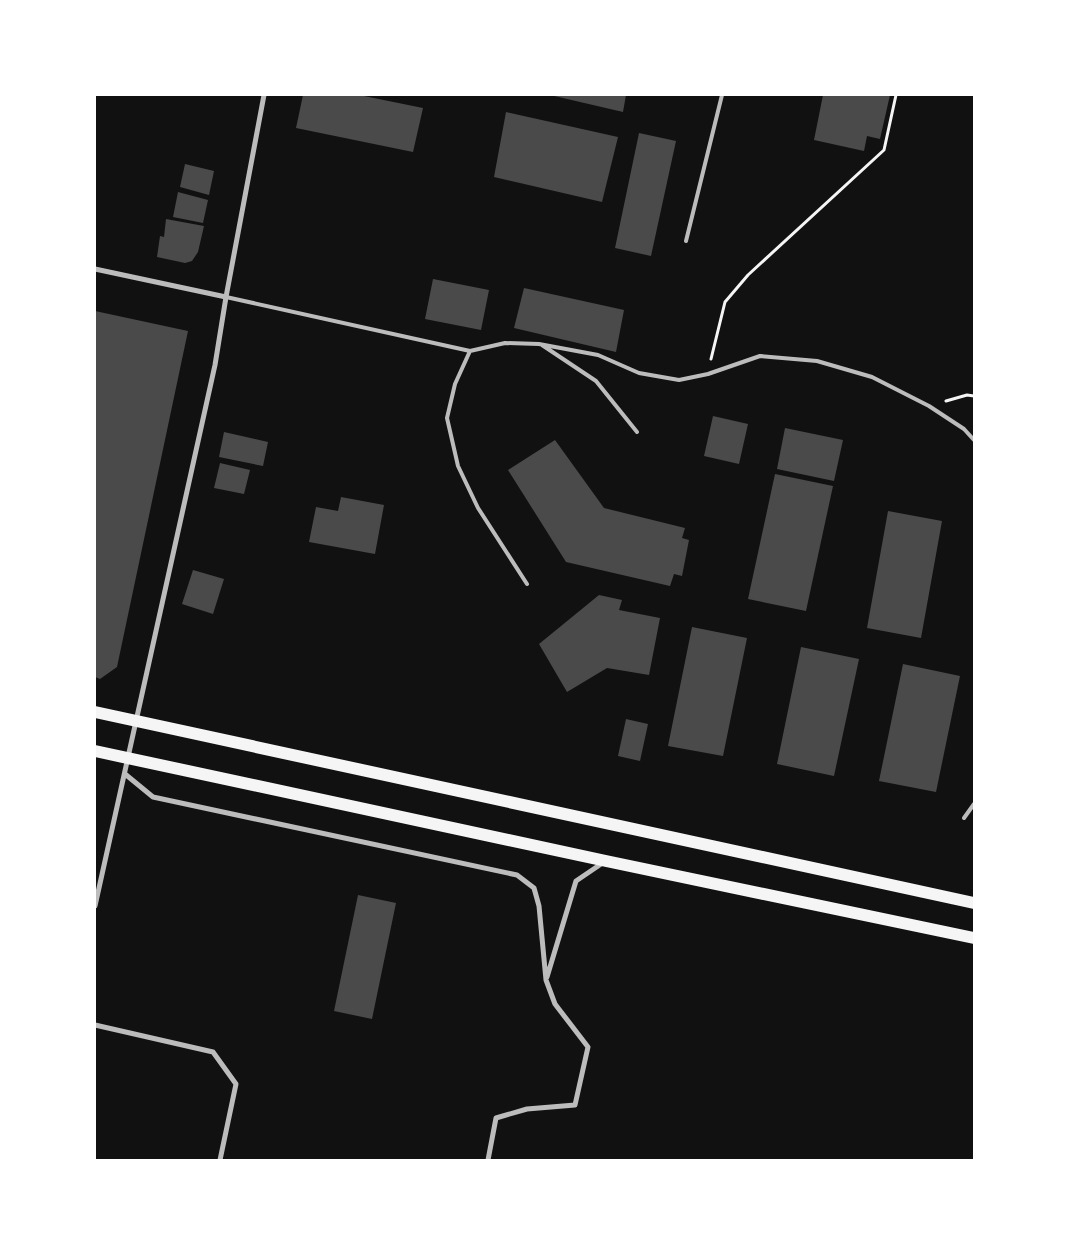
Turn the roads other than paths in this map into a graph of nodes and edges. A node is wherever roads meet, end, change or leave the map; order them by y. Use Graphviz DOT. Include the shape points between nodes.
graph roads {
  1 [pos="264,95"];
  2 [pos="722,95"];
  3 [pos="686,241"];
  4 [pos="95,269"];
  5 [pos="226,296"];
  6 [pos="539,344"];
  7 [pos="470,351"];
  8 [pos="636,432"];
  9 [pos="974,440"];
  10 [pos="527,584"];
  11 [pos="95,712"];
  12 [pos="136,721"];
  13 [pos="95,751"];
  14 [pos="128,758"];
  15 [pos="125,774"];
  16 [pos="974,804"];
  17 [pos="964,818"];
  18 [pos="606,861"];
  19 [pos="974,903"];
  20 [pos="95,906"];
  21 [pos="974,938"];
  22 [pos="546,980"];
  23 [pos="95,1025"];
  24 [pos="220,1160"];
  25 [pos="488,1160"];
  1 -- 5 [label="street"];
  2 -- 3 [label="lane"];
  4 -- 5 [label="street"];
  5 -- 7 [label="lane"];
  5 -- 12 [label="street" via="215,365"];
  6 -- 7 [label="lane" via="506,343"];
  6 -- 8 [label="lane" via="596,381"];
  6 -- 9 [label="lane" via="598,355 639,373 679,380 760,356 817,361 872,377 929,406 964,429"];
  7 -- 10 [label="lane" via="455,384 447,418 458,466 478,508"];
  11 -- 12 [label="main road"];
  12 -- 14 [label="street"];
  12 -- 19 [label="main road"];
  13 -- 14 [label="main road"];
  14 -- 15 [label="street"];
  14 -- 18 [label="main road"];
  15 -- 20 [label="street"];
  15 -- 22 [label="street" via="153,797 517,875 534,888 539,906"];
  16 -- 17 [label="lane"];
  18 -- 21 [label="main road"];
  18 -- 22 [label="street" via="576,881"];
  22 -- 25 [label="street" via="555,1004 588,1047 574,1105 527,1109 496,1118"];
  23 -- 24 [label="street" via="213,1052 236,1084"];
}
